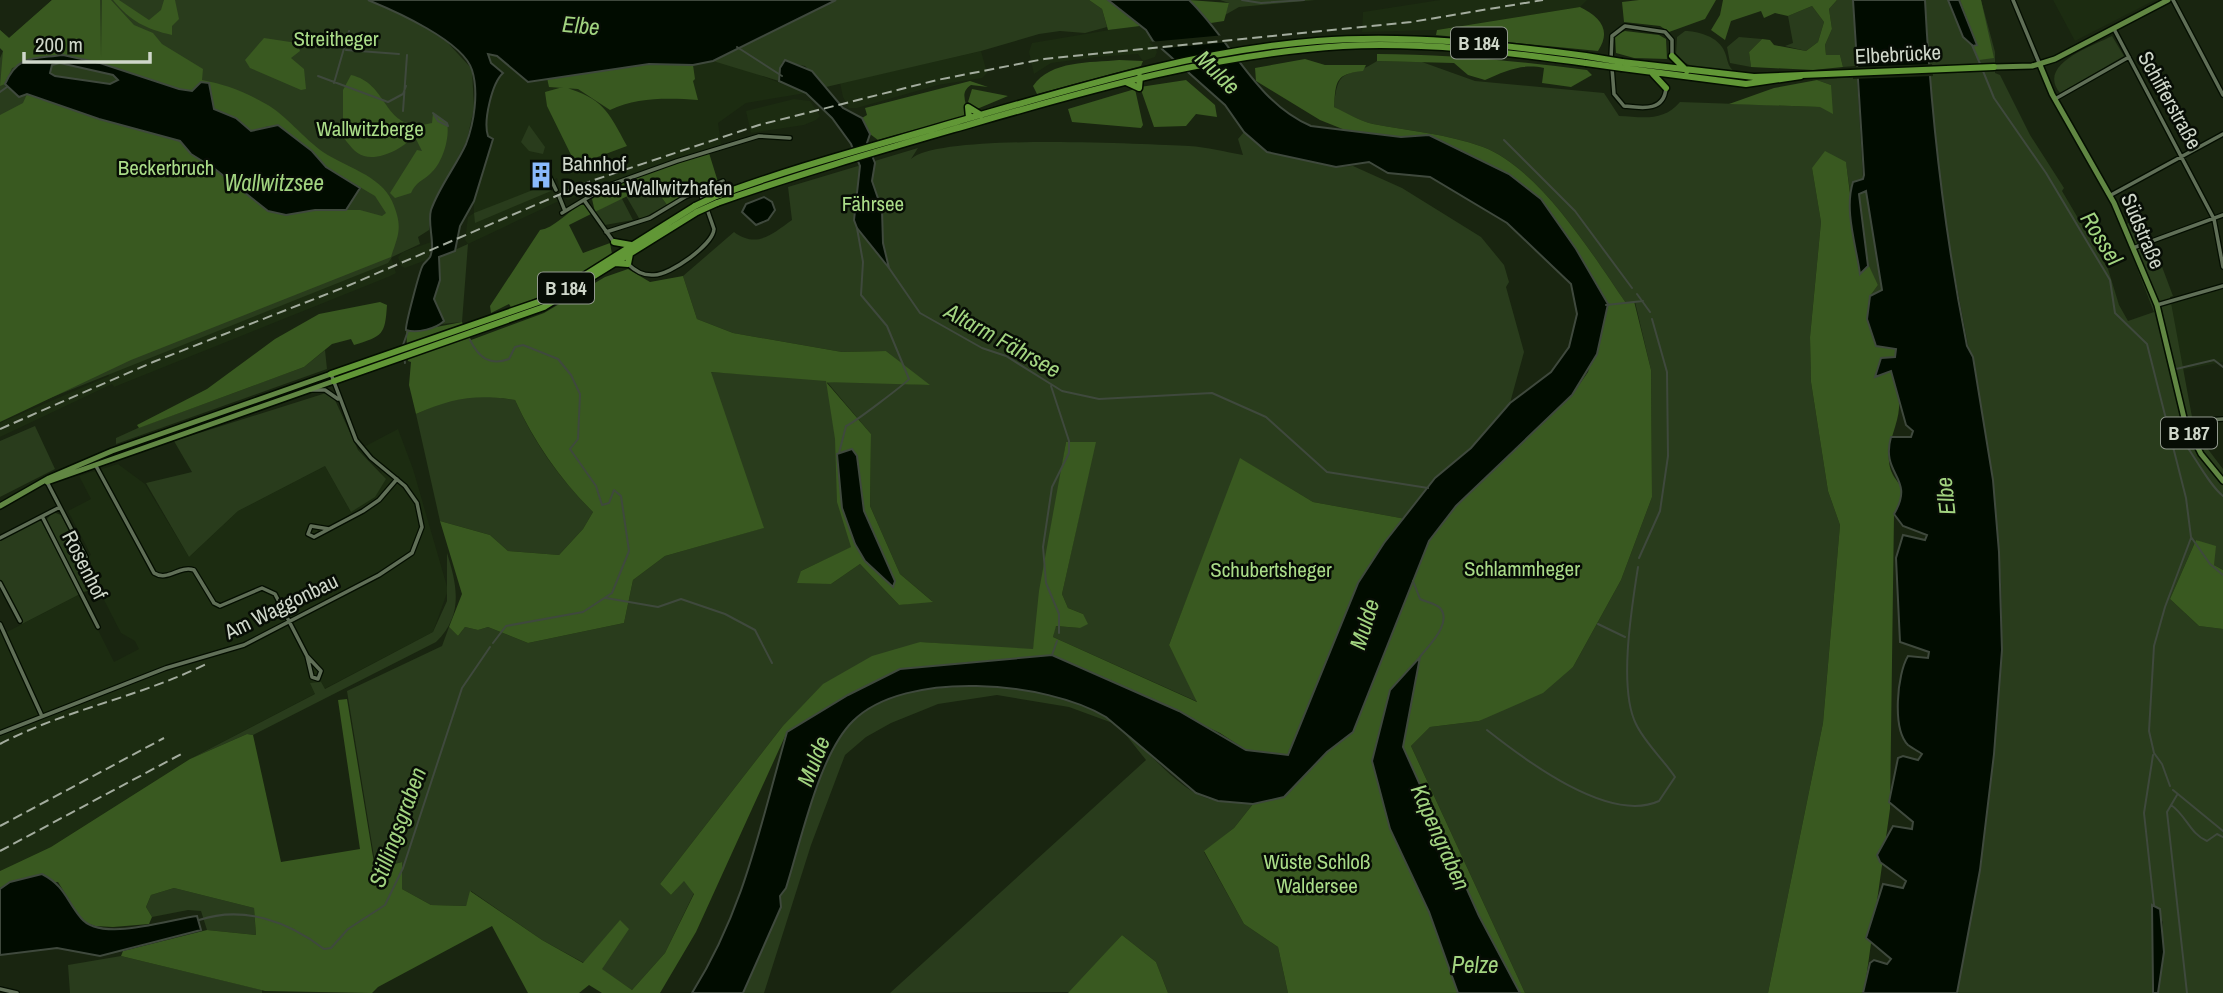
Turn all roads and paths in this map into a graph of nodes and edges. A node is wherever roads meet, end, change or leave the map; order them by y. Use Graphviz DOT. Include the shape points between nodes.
graph roads {
  1 [pos="2012,0"];
  2 [pos="2170,0"];
  3 [pos="2114,29"];
  4 [pos="1672,56"];
  5 [pos="2129,57"];
  6 [pos="1622,65"];
  7 [pos="2040,65"];
  8 [pos="1994,67"];
  9 [pos="1163,68"];
  10 [pos="1666,68"];
  11 [pos="1686,71"];
  12 [pos="1653,73"];
  13 [pos="1671,75"];
  14 [pos="1802,76"];
  15 [pos="1665,88"];
  16 [pos="1062,95"];
  17 [pos="2223,95"];
  18 [pos="2054,99"];
  19 [pos="1009,110"];
  20 [pos="981,115"];
  21 [pos="969,118"];
  22 [pos="2223,134"];
  23 [pos="790,138"];
  24 [pos="881,147"];
  25 [pos="2182,154"];
  26 [pos="544,165"];
  27 [pos="723,181"];
  28 [pos="556,190"];
  29 [pos="699,191"];
  30 [pos="2111,195"];
  31 [pos="559,196"];
  32 [pos="584,200"];
  33 [pos="696,209"];
  34 [pos="2223,215"];
  35 [pos="2214,219"];
  36 [pos="607,232"];
  37 [pos="614,242"];
  38 [pos="631,245"];
  39 [pos="2133,248"];
  40 [pos="618,254"];
  41 [pos="630,254"];
  42 [pos="615,263"];
  43 [pos="628,264"];
  44 [pos="2223,267"];
  45 [pos="2223,286"];
  46 [pos="2157,305"];
  47 [pos="467,331"];
  48 [pos="332,378"];
  49 [pos="311,390"];
  50 [pos="339,400"];
  51 [pos="2223,419"];
  52 [pos="2194,421"];
  53 [pos="95,464"];
  54 [pos="397,479"];
  55 [pos="2223,481"];
  56 [pos="47,482"];
  57 [pos="0,506"];
  58 [pos="60,507"];
  59 [pos="43,518"];
  60 [pos="329,529"];
  61 [pos="0,538"];
  62 [pos="86,557"];
  63 [pos="0,583"];
  64 [pos="20,621"];
  65 [pos="289,622"];
  66 [pos="0,624"];
  67 [pos="98,627"];
  68 [pos="307,656"];
  69 [pos="41,715"];
  70 [pos="0,733"];
  71 [pos="0,989"];
  72 [pos="18,993"];
  1 -- 7 [label="street, Südstraße"];
  2 -- 3 [label="main road, B 184"];
  2 -- 17 [label="street"];
  3 -- 5 [label="street, Schifferstraße"];
  3 -- 7 [label="main road, B 184"];
  4 -- 10 [label="highway"];
  4 -- 11 [label="highway"];
  4 -- 15 [label="street" via="1672,40 1662,31 1625,26 1611,38 1614,90 1620,104 1655,106"];
  5 -- 18 [label="street"];
  5 -- 25 [label="street, Schifferstraße"];
  6 -- 9 [label="highway, B 184, bridge" via="1453,41 1316,45"];
  6 -- 10 [label="highway, B 184"];
  6 -- 12 [label="highway, B 184"];
  7 -- 8 [label="main road, B 184"];
  7 -- 18 [label="main road, Südstraße / B 187"];
  8 -- 14 [label="highway, Elbebrücke / B 184"];
  9 -- 16 [label="highway, B 184"];
  9 -- 16 [label="highway, B 184" via="1140,77 1139,88 1124,81"];
  10 -- 11 [label="highway, B 184"];
  11 -- 14 [label="highway, B 184"];
  12 -- 13 [label="highway, B 184"];
  12 -- 15 [label="highway"];
  13 -- 14 [label="highway, B 184" via="1746,84"];
  13 -- 15 [label="highway"];
  16 -- 19 [label="highway, B 184"];
  18 -- 30 [label="main road, Südstraße / B 187"];
  19 -- 20 [label="highway, B 184"];
  19 -- 24 [label="highway, B 184"];
  20 -- 21 [label="highway, B 184"];
  20 -- 21 [label="highway" via="968,107"];
  21 -- 24 [label="highway, B 184"];
  22 -- 25 [label="street"];
  23 -- 32 [label="street" via="771,134 749,139 616,182"];
  24 -- 33 [label="highway, B 184, bridge"];
  25 -- 30 [label="street"];
  25 -- 35 [label="street, Schifferstraße"];
  26 -- 28 [label="street"];
  27 -- 29 [label="street"];
  29 -- 36 [label="street" via="650,218"];
  29 -- 43 [label="street" via="714,226 710,242 661,274 642,274"];
  30 -- 39 [label="main road, Südstraße / B 187"];
  31 -- 32 [label="street" via="563,212"];
  32 -- 36 [label="street"];
  33 -- 38 [label="highway, B 184"];
  33 -- 41 [label="highway, B 184"];
  34 -- 35 [label="street"];
  35 -- 39 [label="street"];
  35 -- 44 [label="street, Schifferstraße"];
  36 -- 37 [label="street"];
  37 -- 38 [label="highway"];
  37 -- 40 [label="highway"];
  38 -- 40 [label="highway, B 184"];
  39 -- 46 [label="main road, Südstraße / B 187"];
  40 -- 47 [label="highway, B 184" via="547,299"];
  41 -- 42 [label="highway, B 184"];
  41 -- 43 [label="highway"];
  42 -- 43 [label="highway"];
  42 -- 47 [label="highway, B 184" via="544,307"];
  45 -- 46 [label="street"];
  46 -- 55 [label="main road, Südstraße / B 187" via="2185,422 2201,454"];
  47 -- 48 [label="highway, B 184"];
  48 -- 49 [label="main road, B 184"];
  48 -- 50 [label="street, Am Waggonbau"];
  48 -- 56 [label="main road, B 184" via="101,455"];
  49 -- 50 [label="street" via="325,390"];
  49 -- 53 [label="main road, B 184"];
  50 -- 54 [label="street, Am Waggonbau" via="356,440"];
  51 -- 52 [label="street"];
  53 -- 56 [label="main road, B 184"];
  53 -- 65 [label="street" via="154,573 163,576 194,570 220,606 269,589"];
  54 -- 60 [label="street" via="374,505"];
  54 -- 65 [label="street, Am Waggonbau" via="421,514 421,535 414,550 397,565"];
  56 -- 57 [label="main road, B 184"];
  56 -- 58 [label="street, Rosenhof"];
  58 -- 59 [label="street, Rosenhof"];
  58 -- 62 [label="street, Rosenhof"];
  59 -- 61 [label="street, Rosenhof"];
  59 -- 67 [label="street, Rosenhof"];
  60 -- 60 [label="street" via="313,525 308,534 314,537"];
  63 -- 64 [label="street"];
  65 -- 68 [label="street"];
  65 -- 69 [label="street, Am Waggonbau" via="231,650 166,668"];
  66 -- 69 [label="street"];
  68 -- 68 [label="street" via="322,672 318,679 312,677"];
  69 -- 70 [label="street, Am Waggonbau"];
  71 -- 72 [label="street"];
}
